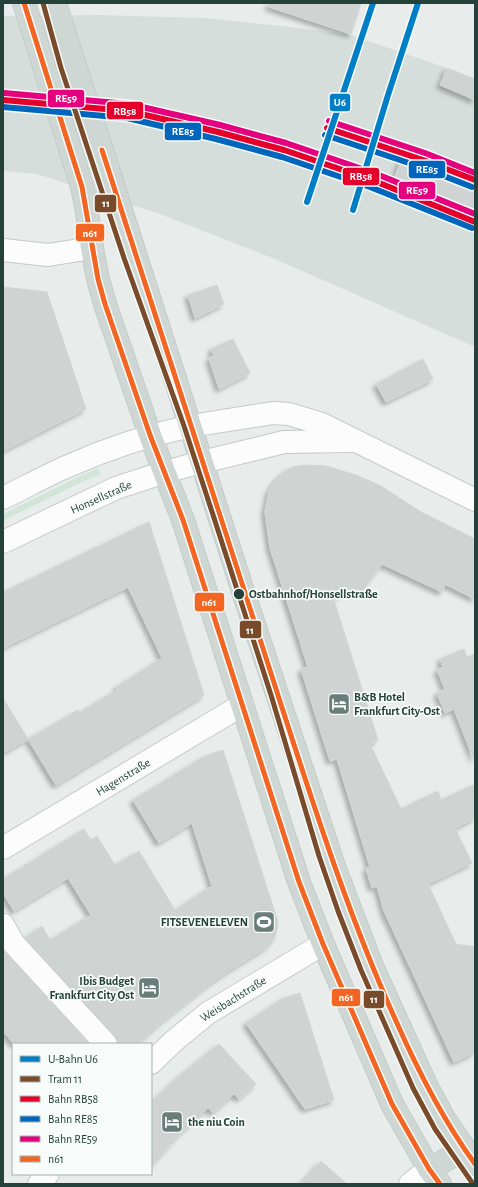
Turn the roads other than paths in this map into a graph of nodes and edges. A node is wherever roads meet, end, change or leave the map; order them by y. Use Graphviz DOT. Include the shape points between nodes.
graph roads {
  1 [pos="24,3"];
  2 [pos="55,3"];
  3 [pos="92,248"];
  4 [pos="3,250"];
  5 [pos="191,426"];
  6 [pos="150,435"];
  7 [pos="357,441"];
  8 [pos="202,462"];
  9 [pos="165,472"];
  10 [pos="3,498"];
  11 [pos="475,500"];
  12 [pos="3,542"];
  13 [pos="242,706"];
  14 [pos="3,848"];
  15 [pos="3,925"];
  16 [pos="322,944"];
  17 [pos="105,1043"];
  18 [pos="152,1062"];
  19 [pos="471,1159"];
  20 [pos="47,1175"];
  21 [pos="435,1176"];
  22 [pos="39,1184"];
  23 [pos="410,1184"];
  1 -- 3 [label="main road" via="82,187"];
  2 -- 5 [label="main road"];
  3 -- 4 [label="street" via="48,255"];
  3 -- 6 [label="main road" via="98,279"];
  5 -- 6 [label="street"];
  5 -- 7 [label="street" via="259,414 289,414 322,424"];
  5 -- 8 [label="main road"];
  6 -- 9 [label="main road"];
  6 -- 10 [label="street" via="65,467"];
  7 -- 8 [label="street, Honsellstraße" via="284,442"];
  7 -- 11 [label="street"];
  8 -- 9 [label="street, Honsellstraße"];
  8 -- 19 [label="main road" via="332,862 359,933 427,1087"];
  9 -- 12 [label="street, Honsellstraße" via="116,488"];
  9 -- 13 [label="main road" via="183,520"];
  13 -- 14 [label="street, Hagenstraße"];
  13 -- 16 [label="main road" via="299,882"];
  15 -- 17 [label="street" via="14,944"];
  16 -- 18 [label="street, Weisbachstraße" via="208,1013"];
  16 -- 21 [label="main road" via="392,1104"];
  19 -- 21 [label="main road" via="453,1156"];
  20 -- 22 [label="street"];
  21 -- 23 [label="street"];
}
